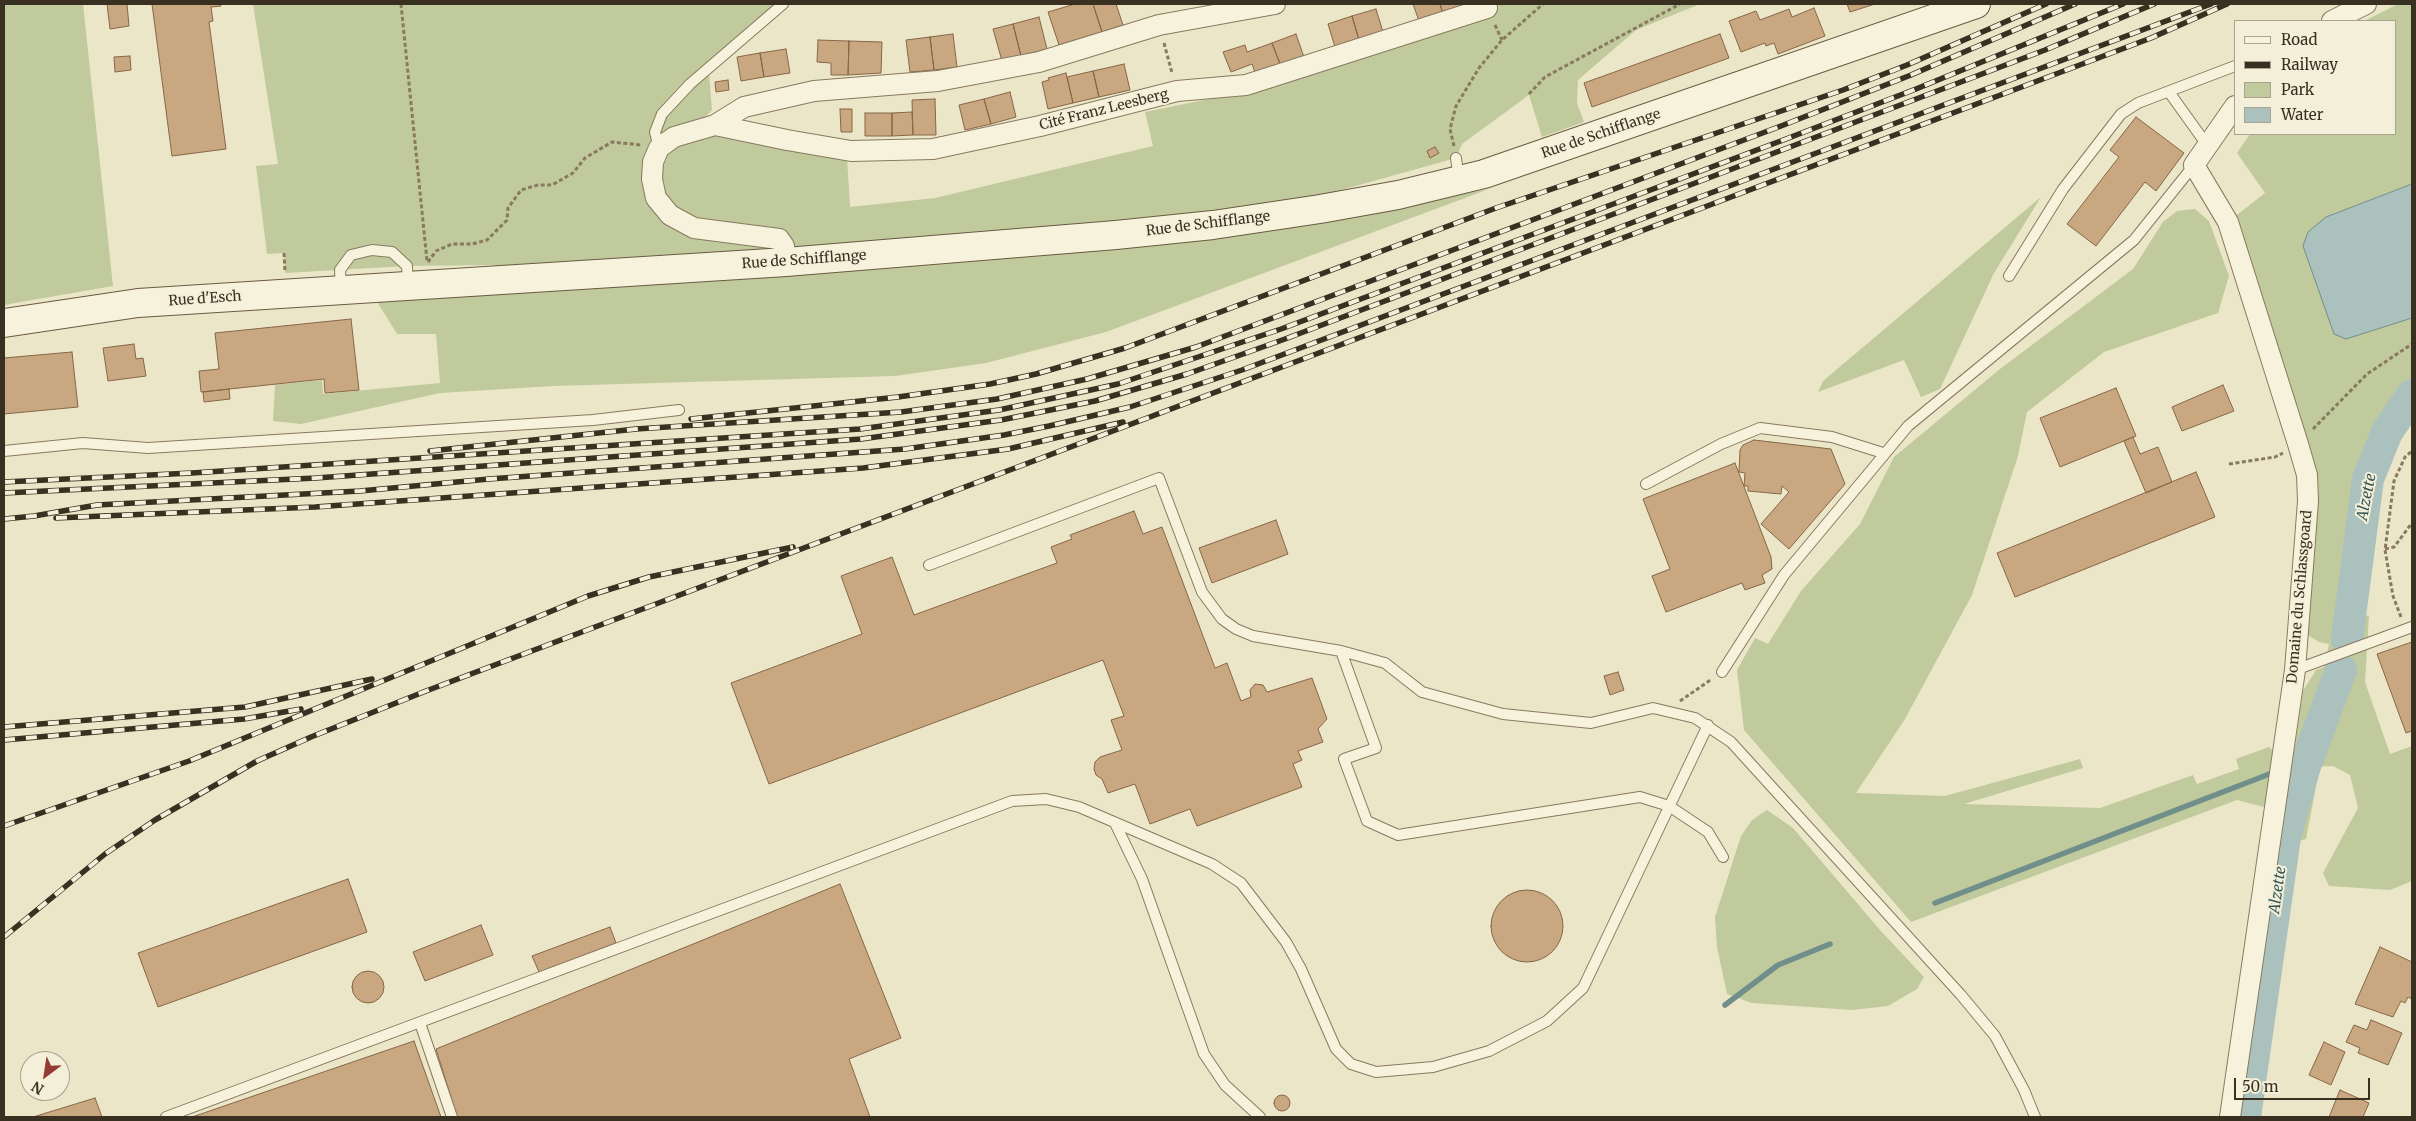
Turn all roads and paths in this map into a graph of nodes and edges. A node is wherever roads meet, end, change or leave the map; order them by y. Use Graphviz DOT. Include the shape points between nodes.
graph roads {
  1 [pos="401,4"];
  2 [pos="783,4"];
  3 [pos="1275,4"];
  4 [pos="1543,4"];
  5 [pos="1680,4"];
  6 [pos="1976,4"];
  7 [pos="2366,4"];
  8 [pos="1487,8"];
  9 [pos="2334,20"];
  10 [pos="2234,66"];
  11 [pos="2169,92"];
  12 [pos="1529,94"];
  13 [pos="2234,107"];
  14 [pos="714,125"];
  15 [pos="2207,145"];
  16 [pos="659,148"];
  17 [pos="2194,165"];
  18 [pos="1458,169"];
  19 [pos="284,253"];
  20 [pos="786,262"];
  21 [pos="285,274"];
  22 [pos="2009,276"];
  23 [pos="408,286"];
  24 [pos="341,290"];
  25 [pos="4,323"];
  26 [pos="2412,344"];
  27 [pos="679,410"];
  28 [pos="2298,444"];
  29 [pos="4,451"];
  30 [pos="2412,451"];
  31 [pos="1883,453"];
  32 [pos="2229,464"];
  33 [pos="1646,484"];
  34 [pos="2412,523"];
  35 [pos="2385,550"];
  36 [pos="929,565"];
  37 [pos="2409,629"];
  38 [pos="1341,651"];
  39 [pos="2295,670"];
  40 [pos="1722,672"];
  41 [pos="1668,710"];
  42 [pos="1708,725"];
  43 [pos="1669,806"];
  44 [pos="1115,823"];
  45 [pos="1723,857"];
  46 [pos="420,1022"];
  47 [pos="166,1117"];
  48 [pos="452,1117"];
  49 [pos="1260,1117"];
  50 [pos="2034,1117"];
  51 [pos="2230,1117"];
  1 -- 16 [label="path" via="427,262 436,251 452,244 487,240 507,220 508,208 521,190 552,185 573,173 585,158 612,142"];
  2 -- 16 [label="lane" via="690,84 662,114 654,132"];
  3 -- 14 [label="street, Cité Franz Leesberg" via="1159,25 1030,64 938,81 814,91 744,107"];
  4 -- 18 [label="path" via="1502,40 1479,68 1456,106 1450,129"];
  5 -- 12 [label="path" via="1545,76"];
  6 -- 18 [label="street, Rue de Schifflange" via="1548,153"];
  7 -- 9 [label="street"];
  8 -- 14 [label="street, Cité Franz Leesberg" via="1246,85 1177,91 932,149 851,150"];
  10 -- 11 [label="lane"];
  11 -- 15 [label="lane"];
  11 -- 22 [label="lane" via="2138,103 2121,114 2063,189"];
  13 -- 15 [label="street"];
  14 -- 16 [label="street, Cité Franz Leesberg" via="674,137"];
  15 -- 17 [label="street"];
  16 -- 20 [label="street" via="653,162 652,180 656,198 670,215 694,228 780,239"];
  17 -- 28 [label="street, Domaine du Schlassgoard" via="2228,222"];
  17 -- 31 [label="lane" via="2134,240 1908,426"];
  18 -- 20 [label="street, Rue de Schifflange" via="1398,196 1213,225"];
  19 -- 21 [label="path"];
  20 -- 23 [label="street, Rue de Schifflange"];
  23 -- 24 [label="street, Rue d'Esch"];
  23 -- 24 [label="lane" via="406,266 392,252 372,250 351,255 340,270"];
  24 -- 25 [label="street, Rue d'Esch" via="138,303"];
  26 -- 28 [label="path" via="2367,374"];
  27 -- 29 [label="lane" via="592,420 148,448 83,444"];
  28 -- 32 [label="path" via="2275,457"];
  28 -- 39 [label="street, Domaine du Schlassgoard" via="2307,475 2308,501"];
  30 -- 35 [label="path" via="2405,457 2394,481"];
  31 -- 33 [label="lane" via="1832,437 1760,428 1721,444"];
  31 -- 40 [label="lane" via="1784,575"];
  34 -- 35 [label="path" via="2394,547"];
  35 -- 37 [label="path" via="2393,596"];
  36 -- 38 [label="lane" via="1159,478 1202,592 1222,619 1252,636"];
  37 -- 39 [label="lane"];
  38 -- 41 [label="lane" via="1385,662 1422,692 1503,714 1591,722 1653,708"];
  38 -- 43 [label="lane" via="1376,748 1344,759 1366,821 1398,835 1640,797"];
  39 -- 51 [label="street, Domaine du Schlassgoard"];
  40 -- 41 [label="path"];
  41 -- 42 [label="lane"];
  42 -- 43 [label="lane"];
  42 -- 50 [label="lane" via="1740,753 1995,1036 2024,1090"];
  43 -- 44 [label="lane" via="1583,988 1548,1021 1489,1051 1433,1067 1376,1072 1351,1064 1336,1049 1286,942 1241,883 1212,864"];
  43 -- 45 [label="lane" via="1708,832"];
  44 -- 46 [label="lane" via="1046,798 1012,801"];
  44 -- 49 [label="lane" via="1142,879 1204,1054 1225,1085"];
  46 -- 47 [label="lane"];
  46 -- 48 [label="lane"];
}
